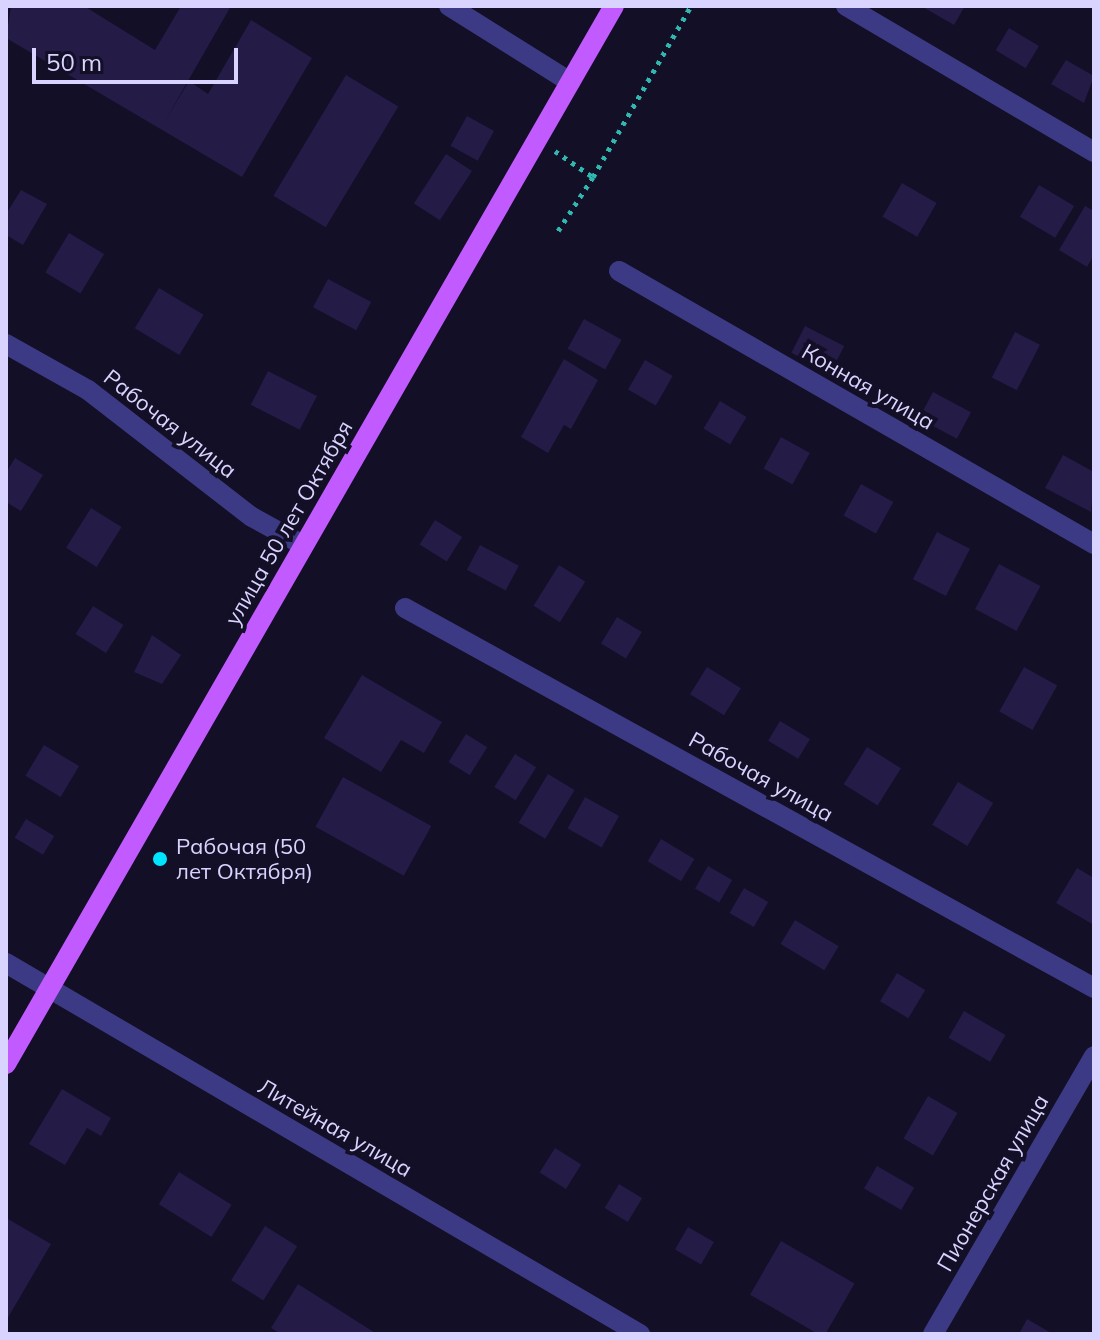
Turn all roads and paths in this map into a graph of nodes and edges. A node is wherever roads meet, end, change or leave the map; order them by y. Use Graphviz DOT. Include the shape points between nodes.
graph roads {
  1 [pos="449,6"];
  2 [pos="614,6"];
  3 [pos="691,6"];
  4 [pos="846,6"];
  5 [pos="570,82"];
  6 [pos="537,140"];
  7 [pos="1094,152"];
  8 [pos="593,177"];
  9 [pos="556,234"];
  10 [pos="619,271"];
  11 [pos="6,344"];
  12 [pos="1094,544"];
  13 [pos="303,545"];
  14 [pos="405,608"];
  15 [pos="6,963"];
  16 [pos="1094,988"];
  17 [pos="49,989"];
  18 [pos="1094,1056"];
  19 [pos="6,1064"];
  20 [pos="640,1334"];
  21 [pos="933,1334"];
  1 -- 5 [label="street"];
  2 -- 5 [label="main road, улица 50 лет Октября"];
  3 -- 8 [label="path"];
  4 -- 7 [label="street"];
  5 -- 6 [label="main road, улица 50 лет Октября"];
  6 -- 8 [label="path"];
  6 -- 13 [label="main road, улица 50 лет Октября"];
  8 -- 9 [label="path"];
  10 -- 12 [label="street, Конная улица"];
  11 -- 13 [label="street, Рабочая улица" via="88,390 252,517"];
  13 -- 17 [label="main road, улица 50 лет Октября"];
  14 -- 16 [label="street, Рабочая улица"];
  15 -- 17 [label="street, Литейная улица"];
  17 -- 19 [label="main road, улица 50 лет Октября"];
  17 -- 20 [label="street, Литейная улица"];
  18 -- 21 [label="street, Пионерская улица"];
}
